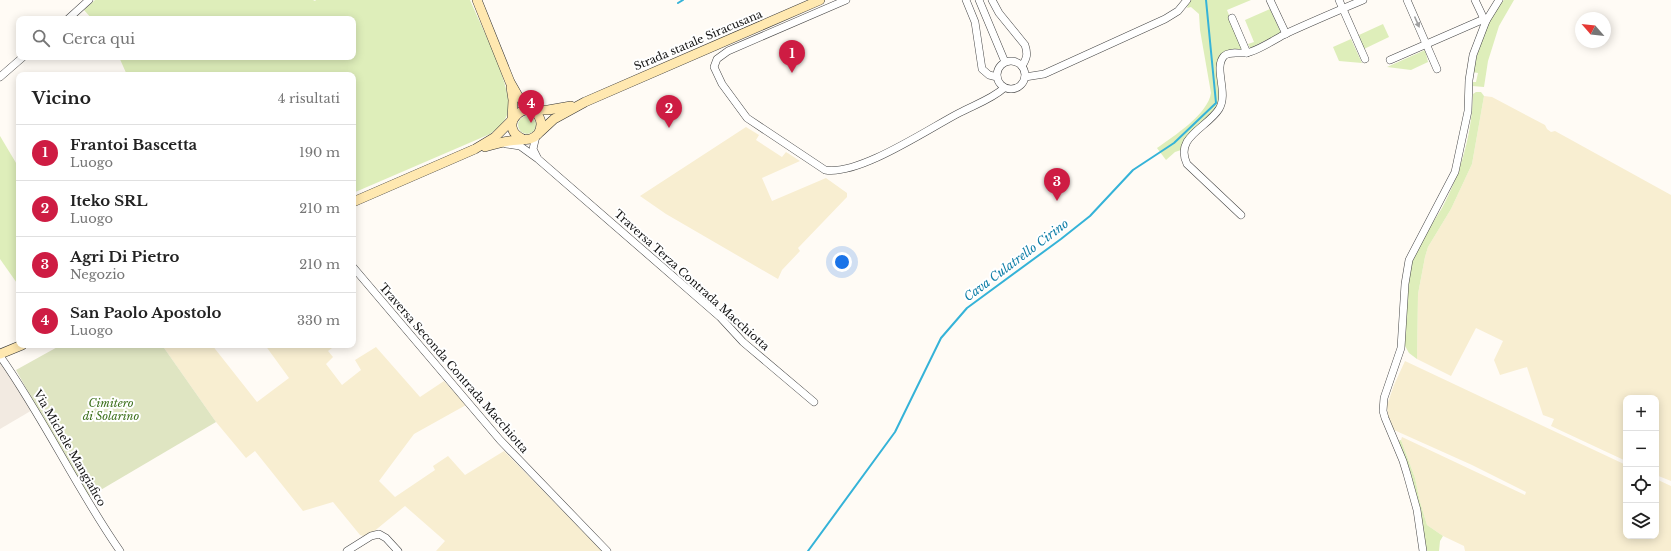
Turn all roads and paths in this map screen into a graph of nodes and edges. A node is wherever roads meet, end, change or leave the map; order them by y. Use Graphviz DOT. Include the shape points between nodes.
graph roads {
  1 [pos="89,0"];
  2 [pos="476,0"];
  3 [pos="820,0"];
  4 [pos="846,0"];
  5 [pos="966,0"];
  6 [pos="979,0"];
  7 [pos="992,0"];
  8 [pos="1186,0"];
  9 [pos="1270,0"];
  10 [pos="1339,0"];
  11 [pos="1363,0"];
  12 [pos="1407,0"];
  13 [pos="1475,0"];
  14 [pos="1499,0"];
  15 [pos="1343,9"];
  16 [pos="71,16"];
  17 [pos="1232,18"];
  18 [pos="1485,20"];
  19 [pos="1286,34"];
  20 [pos="1426,44"];
  21 [pos="1247,53"];
  22 [pos="1365,59"];
  23 [pos="20,60"];
  24 [pos="1390,60"];
  25 [pos="1005,62"];
  26 [pos="1022,66"];
  27 [pos="1437,69"];
  28 [pos="997,76"];
  29 [pos="0,77"];
  30 [pos="1025,77"];
  31 [pos="510,82"];
  32 [pos="1004,88"];
  33 [pos="585,102"];
  34 [pos="533,111"];
  35 [pos="513,121"];
  36 [pos="538,134"];
  37 [pos="519,140"];
  38 [pos="476,149"];
  39 [pos="538,159"];
  40 [pos="356,201"];
  41 [pos="1241,214"];
  42 [pos="356,271"];
  43 [pos="16,348"];
  44 [pos="0,355"];
  45 [pos="814,402"];
  46 [pos="120,551"];
  47 [pos="346,551"];
  48 [pos="398,551"];
  49 [pos="607,551"];
  50 [pos="1422,551"];
  1 -- 16 [label="street"];
  2 -- 31 [label="main road"];
  3 -- 33 [label="main road, Strada statale Siracusana"];
  4 -- 32 [label="street" via="728,51 717,60 714,67 722,84 747,118 825,170 834,172 880,156 957,113 994,96"];
  5 -- 28 [label="street" via="975,22 982,69 989,75"];
  6 -- 25 [label="street"];
  7 -- 26 [label="street" via="999,13 1025,45 1027,56"];
  8 -- 30 [label="street" via="1178,11 1165,19 1044,74"];
  9 -- 19 [label="street"];
  10 -- 15 [label="street"];
  11 -- 15 [label="street"];
  12 -- 20 [label="street, one-way"];
  13 -- 18 [label="street"];
  14 -- 18 [label="street"];
  15 -- 19 [label="street"];
  15 -- 22 [label="street"];
  17 -- 21 [label="street"];
  18 -- 20 [label="street"];
  18 -- 50 [label="street" via="1470,68 1468,110 1456,172 1409,260 1401,348 1384,398 1384,418 1403,461 1417,510"];
  19 -- 21 [label="street"];
  20 -- 24 [label="street"];
  20 -- 27 [label="street"];
  21 -- 41 [label="street" via="1227,54 1223,57 1220,66 1224,92 1222,104 1215,115 1190,137 1184,155 1187,164"];
  23 -- 29 [label="street"];
  25 -- 26 [label="street" via="1017,62"];
  25 -- 28 [label="street" via="999,68"];
  26 -- 30 [label="street"];
  28 -- 32 [label="street"];
  30 -- 32 [label="street" via="1018,88"];
  31 -- 34 [label="main road" via="518,96"];
  31 -- 35 [label="main road"];
  33 -- 34 [label="main road" via="562,109"];
  33 -- 36 [label="main road" via="554,119"];
  34 -- 35 [label="main road" via="520,112"];
  34 -- 36 [label="main road" via="541,121"];
  35 -- 37 [label="main road"];
  35 -- 38 [label="main road"];
  36 -- 37 [label="main road" via="529,139"];
  36 -- 39 [label="street" via="533,149"];
  37 -- 38 [label="main road"];
  37 -- 39 [label="street, Traversa Terza Contrada Macchiotta"];
  38 -- 40 [label="main road"];
  39 -- 45 [label="street, Traversa Terza Contrada Macchiotta"];
  42 -- 49 [label="street, Traversa Seconda Contrada Macchiotta" via="500,440"];
  43 -- 44 [label="main road"];
  44 -- 46 [label="street, Via Michele Mangiafico" via="87,501"];
  47 -- 48 [label="street" via="379,534"];
}
